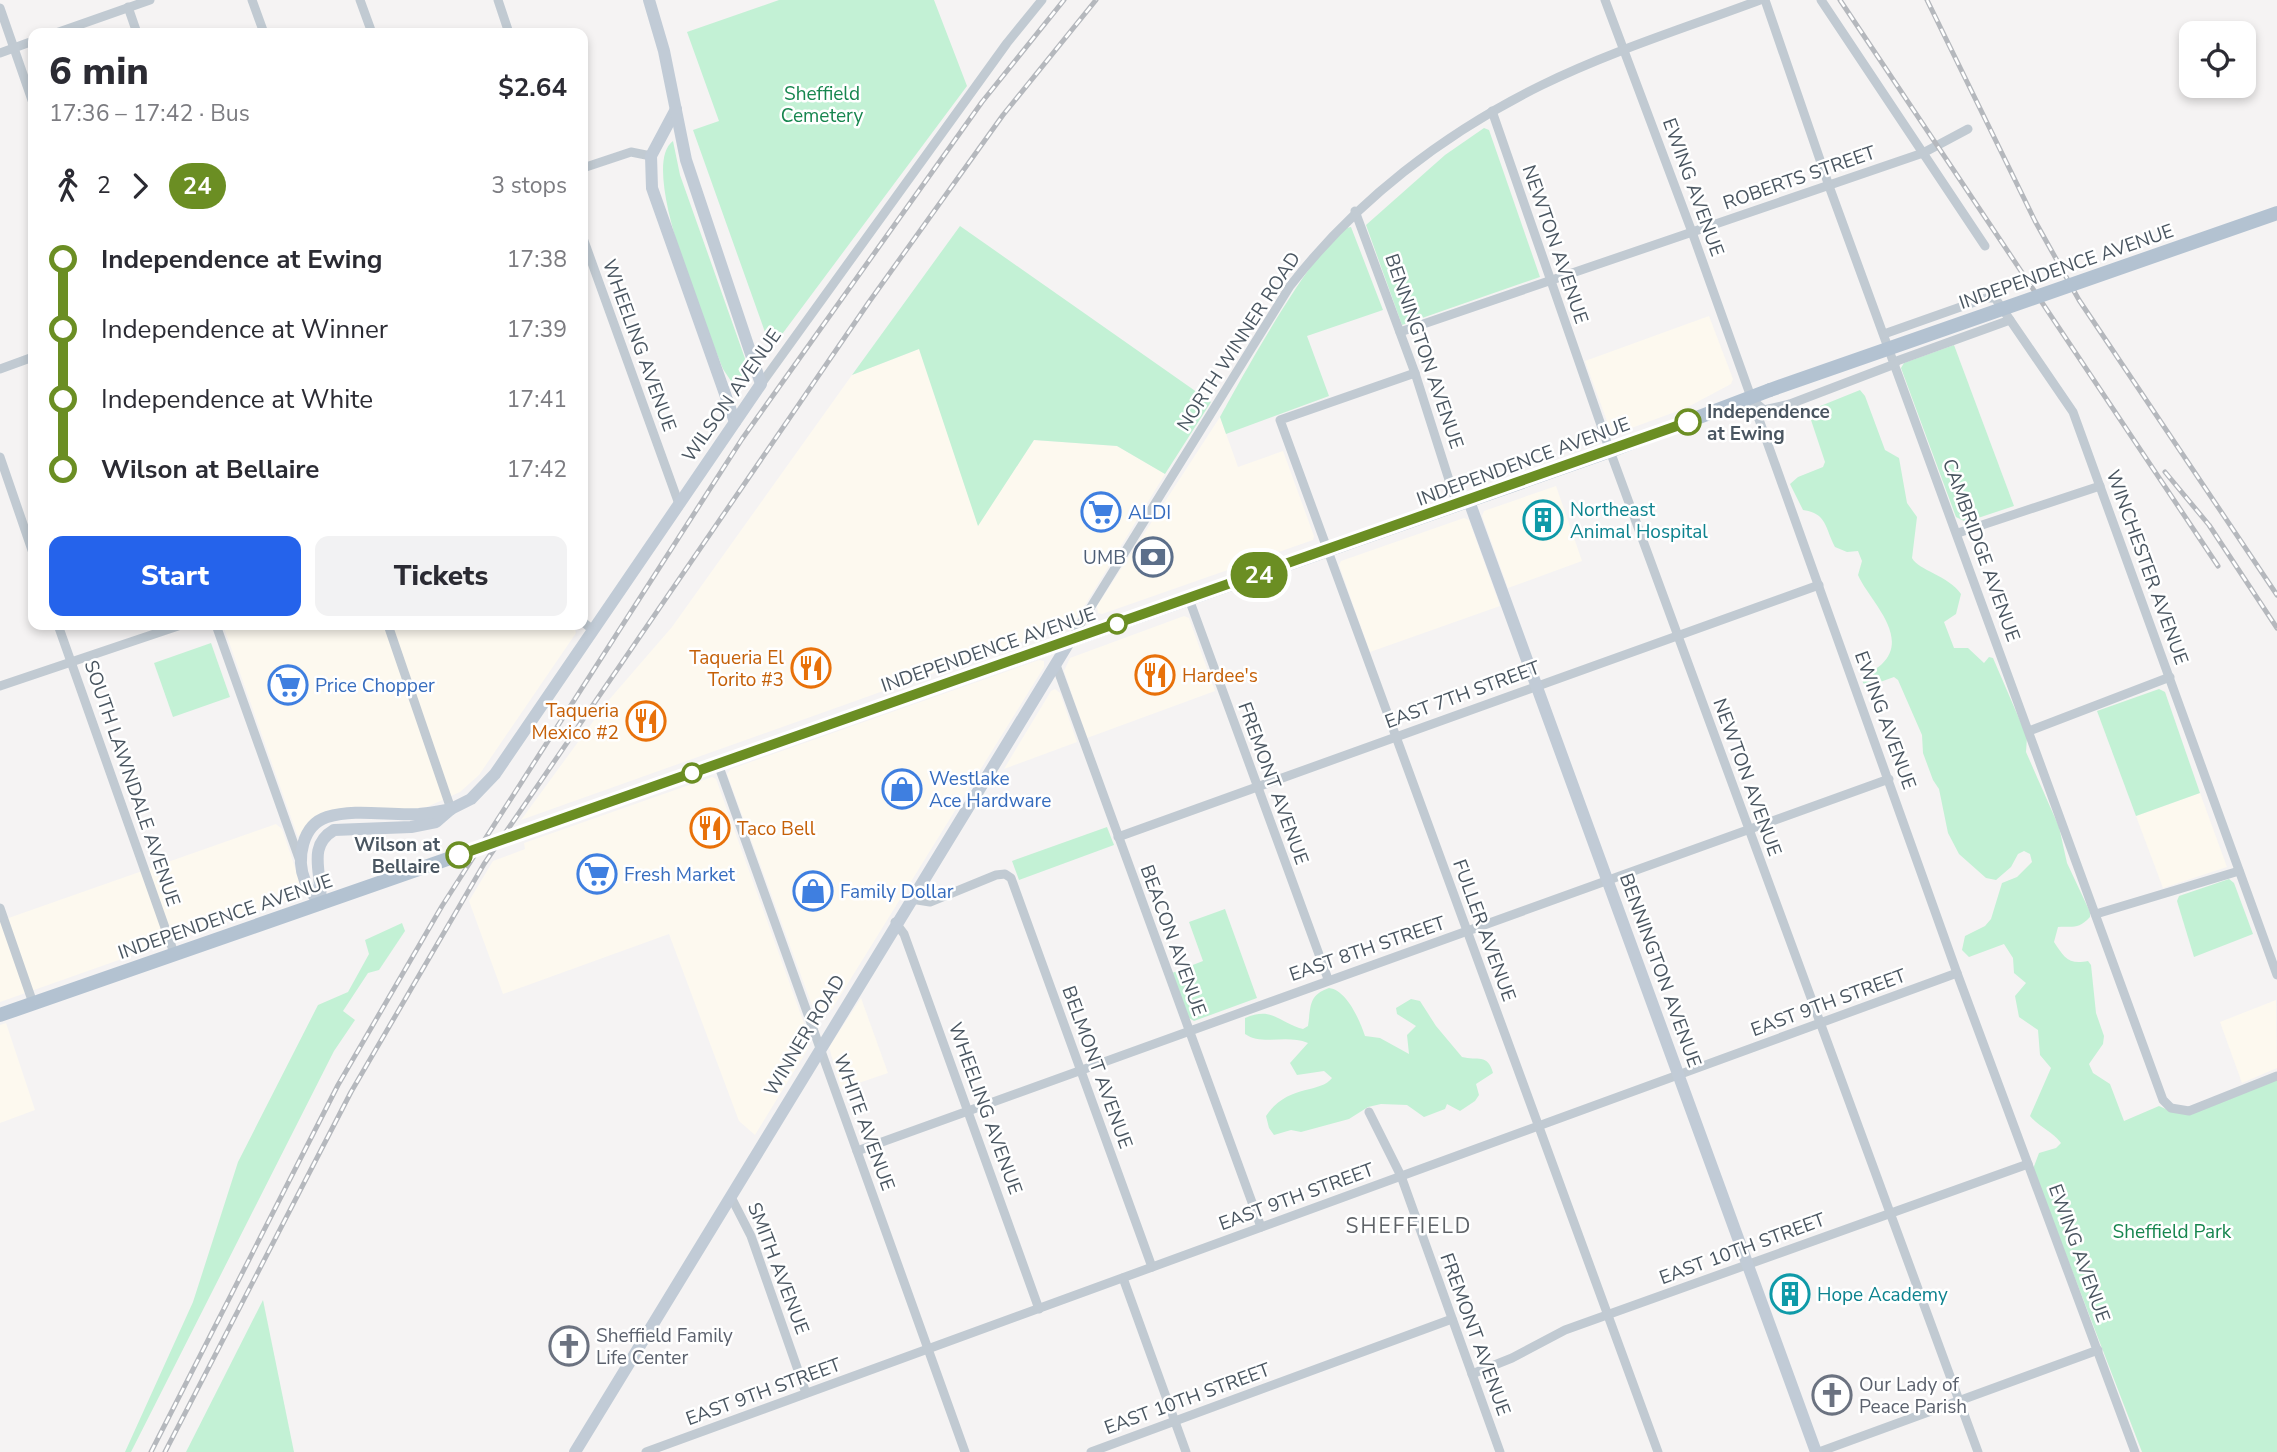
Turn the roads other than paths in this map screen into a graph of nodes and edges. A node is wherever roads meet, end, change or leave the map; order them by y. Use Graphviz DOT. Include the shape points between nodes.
graph roads {
  1 [pos="150,0"];
  2 [pos="252,0"];
  3 [pos="360,0"];
  4 [pos="498,0"];
  5 [pos="649,0"];
  6 [pos="1042,0"];
  7 [pos="1605,0"];
  8 [pos="1763,0"];
  9 [pos="1821,0"];
  10 [pos="0,8"];
  11 [pos="128,8"];
  12 [pos="70,28"];
  13 [pos="135,28"];
  14 [pos="262,28"];
  15 [pos="370,28"];
  16 [pos="507,28"];
  17 [pos="28,43"];
  18 [pos="14,48"];
  19 [pos="1625,51"];
  20 [pos="0,53"];
  21 [pos="28,89"];
  22 [pos="676,109"];
  23 [pos="1492,111"];
  24 [pos="1968,129"];
  25 [pos="1923,153"];
  26 [pos="651,156"];
  27 [pos="588,166"];
  28 [pos="1829,186"];
  29 [pos="1355,211"];
  30 [pos="2277,213"];
  31 [pos="1692,232"];
  32 [pos="1985,246"];
  33 [pos="588,251"];
  34 [pos="1549,281"];
  35 [pos="2010,320"];
  36 [pos="1400,332"];
  37 [pos="1884,334"];
  38 [pos="28,359"];
  39 [pos="1895,363"];
  40 [pos="0,369"];
  41 [pos="1415,373"];
  42 [pos="761,384"];
  43 [pos="1749,398"];
  44 [pos="735,422"];
  45 [pos="1610,452"];
  46 [pos="0,457"];
  47 [pos="2100,486"];
  48 [pos="1463,503"];
  49 [pos="679,504"];
  50 [pos="1958,533"];
  51 [pos="28,538"];
  52 [pos="1327,551"];
  53 [pos="1819,585"];
  54 [pos="1189,599"];
  55 [pos="588,626"];
  56 [pos="60,630"];
  57 [pos="167,630"];
  58 [pos="218,630"];
  59 [pos="390,630"];
  60 [pos="585,630"];
  61 [pos="1678,636"];
  62 [pos="1071,639"];
  63 [pos="72,663"];
  64 [pos="1056,664"];
  65 [pos="2169,677"];
  66 [pos="0,686"];
  67 [pos="1537,686"];
  68 [pos="2029,731"];
  69 [pos="1395,737"];
  70 [pos="718,764"];
  71 [pos="1889,779"];
  72 [pos="1257,786"];
  73 [pos="451,809"];
  74 [pos="1748,829"];
  75 [pos="515,835"];
  76 [pos="1118,837"];
  77 [pos="462,854"];
  78 [pos="301,865"];
  79 [pos="2239,871"];
  80 [pos="1608,880"];
  81 [pos="911,899"];
  82 [pos="320,904"];
  83 [pos="0,908"];
  84 [pos="2096,914"];
  85 [pos="895,922"];
  86 [pos="1467,931"];
  87 [pos="174,953"];
  88 [pos="1957,973"];
  89 [pos="2277,975"];
  90 [pos="1328,979"];
  91 [pos="33,1003"];
  92 [pos="0,1015"];
  93 [pos="1821,1023"];
  94 [pos="1189,1030"];
  95 [pos="819,1046"];
  96 [pos="1080,1071"];
  97 [pos="1679,1075"];
  98 [pos="2277,1076"];
  99 [pos="968,1112"];
  100 [pos="1368,1112"];
  101 [pos="1539,1126"];
  102 [pos="858,1151"];
  103 [pos="2028,1164"];
  104 [pos="1401,1177"];
  105 [pos="731,1196"];
  106 [pos="1890,1213"];
  107 [pos="1261,1227"];
  108 [pos="1747,1265"];
  109 [pos="1153,1267"];
  110 [pos="1123,1278"];
  111 [pos="1039,1308"];
  112 [pos="1607,1315"];
  113 [pos="1452,1319"];
  114 [pos="927,1349"];
  115 [pos="2098,1350"];
  116 [pos="1472,1374"];
  117 [pos="806,1393"];
  118 [pos="1960,1402"];
  119 [pos="1175,1421"];
  120 [pos="575,1452"];
  121 [pos="646,1452"];
  122 [pos="965,1452"];
  123 [pos="1091,1452"];
  124 [pos="1186,1452"];
  125 [pos="1500,1452"];
  126 [pos="1658,1452"];
  127 [pos="1818,1452"];
  128 [pos="1978,1452"];
  129 [pos="2135,1452"];
  1 -- 11 [label="street"];
  2 -- 14 [label="street"];
  3 -- 15 [label="street"];
  4 -- 16 [label="street"];
  5 -- 22 [label="main road"];
  6 -- 42 [label="street, WILSON AVENUE"];
  7 -- 19 [label="street, EWING AVENUE"];
  8 -- 19 [label="street, NORTH WINNER ROAD"];
  8 -- 28 [label="street, CAMBRIDGE AVENUE"];
  9 -- 25 [label="street"];
  10 -- 18 [label="street"];
  11 -- 12 [label="street"];
  11 -- 13 [label="street"];
  17 -- 18 [label="street"];
  18 -- 20 [label="street"];
  18 -- 21 [label="street"];
  19 -- 23 [label="street, NORTH WINNER ROAD" via="1543,84"];
  19 -- 31 [label="street, EWING AVENUE"];
  22 -- 26 [label="main road"];
  22 -- 42 [label="main road" via="686,160"];
  23 -- 29 [label="street, NORTH WINNER ROAD"];
  23 -- 34 [label="street, NEWTON AVENUE"];
  24 -- 25 [label="street, ROBERTS STREET"];
  25 -- 28 [label="street, ROBERTS STREET"];
  25 -- 32 [label="street"];
  26 -- 27 [label="street" via="631,152"];
  26 -- 44 [label="main road" via="658,209"];
  28 -- 31 [label="street, ROBERTS STREET"];
  28 -- 37 [label="street, CAMBRIDGE AVENUE"];
  29 -- 36 [label="street, BENNINGTON AVENUE"];
  29 -- 62 [label="street, NORTH WINNER ROAD" via="1290,286"];
  30 -- 43 [label="main road, INDEPENDENCE AVENUE, bridge"];
  31 -- 34 [label="street, ROBERTS STREET"];
  31 -- 43 [label="street, EWING AVENUE"];
  33 -- 49 [label="street, WHEELING AVENUE"];
  34 -- 36 [label="street, ROBERTS STREET"];
  34 -- 45 [label="street, NEWTON AVENUE"];
  35 -- 37 [label="street, WINCHESTER AVENUE" via="1995,299 1986,298"];
  35 -- 39 [label="street, INDEPENDENCE AVENUE"];
  35 -- 47 [label="street, WINCHESTER AVENUE" via="2073,412"];
  36 -- 41 [label="street, BENNINGTON AVENUE"];
  37 -- 39 [label="street, CAMBRIDGE AVENUE"];
  38 -- 40 [label="street"];
  39 -- 43 [label="street, INDEPENDENCE AVENUE" via="1790,404 1764,410"];
  39 -- 50 [label="street, CAMBRIDGE AVENUE"];
  41 -- 48 [label="street, BENNINGTON AVENUE"];
  41 -- 52 [label="street, FULLER AVENUE" via="1280,420"];
  42 -- 44 [label="main road, WILSON AVENUE"];
  43 -- 45 [label="main road, INDEPENDENCE AVENUE"];
  43 -- 53 [label="street, EWING AVENUE"];
  44 -- 49 [label="main road, WILSON AVENUE"];
  45 -- 48 [label="main road, INDEPENDENCE AVENUE"];
  45 -- 61 [label="street, NEWTON AVENUE"];
  46 -- 51 [label="street"];
  47 -- 50 [label="street"];
  47 -- 65 [label="street, WINCHESTER AVENUE"];
  48 -- 52 [label="main road, INDEPENDENCE AVENUE"];
  48 -- 67 [label="main road, BENNINGTON AVENUE"];
  49 -- 55 [label="main road, WILSON AVENUE"];
  50 -- 68 [label="street, CAMBRIDGE AVENUE"];
  52 -- 54 [label="main road, INDEPENDENCE AVENUE"];
  52 -- 69 [label="street, FULLER AVENUE"];
  53 -- 61 [label="street, EAST 7TH STREET"];
  53 -- 71 [label="street, EWING AVENUE"];
  54 -- 62 [label="main road, INDEPENDENCE AVENUE"];
  54 -- 72 [label="street, FREMONT AVENUE"];
  56 -- 63 [label="street, SOUTH LAWNDALE AVENUE"];
  57 -- 63 [label="street"];
  58 -- 78 [label="street"];
  59 -- 73 [label="street"];
  60 -- 73 [label="main road, WILSON AVENUE" via="495,774 471,799"];
  61 -- 67 [label="street, EAST 7TH STREET"];
  61 -- 74 [label="street, NEWTON AVENUE"];
  62 -- 64 [label="main road, WINNER ROAD"];
  62 -- 70 [label="main road, INDEPENDENCE AVENUE"];
  63 -- 66 [label="street"];
  63 -- 87 [label="street, SOUTH LAWNDALE AVENUE"];
  64 -- 76 [label="street, BEACON AVENUE"];
  64 -- 81 [label="main road, WINNER ROAD"];
  65 -- 68 [label="street"];
  65 -- 79 [label="street, WINCHESTER AVENUE"];
  67 -- 69 [label="street, EAST 7TH STREET"];
  67 -- 80 [label="main road, BENNINGTON AVENUE"];
  68 -- 84 [label="street, CAMBRIDGE AVENUE"];
  69 -- 72 [label="street, EAST 7TH STREET"];
  69 -- 86 [label="street, FULLER AVENUE"];
  70 -- 75 [label="main road, INDEPENDENCE AVENUE"];
  70 -- 95 [label="street, WHITE AVENUE"];
  71 -- 74 [label="street, EAST 8TH STREET"];
  71 -- 88 [label="street, EWING AVENUE"];
  72 -- 76 [label="street, EAST 7TH STREET"];
  72 -- 90 [label="street, FREMONT AVENUE"];
  73 -- 78 [label="main road, WILSON AVENUE" via="325,817 304,839"];
  73 -- 82 [label="main road, WILSON AVENUE" via="436,822 334,830 323,836 316,856"];
  74 -- 80 [label="street, EAST 8TH STREET"];
  74 -- 93 [label="street, NEWTON AVENUE"];
  76 -- 94 [label="street, BEACON AVENUE"];
  77 -- 82 [label="main road, INDEPENDENCE AVENUE"];
  78 -- 82 [label="main road"];
  79 -- 84 [label="street"];
  79 -- 89 [label="street, WINCHESTER AVENUE"];
  80 -- 86 [label="street, EAST 8TH STREET"];
  80 -- 97 [label="main road, BENNINGTON AVENUE"];
  81 -- 85 [label="main road, WINNER ROAD"];
  81 -- 96 [label="street, BELMONT AVENUE" via="930,902 996,875 1011,878"];
  82 -- 87 [label="main road, INDEPENDENCE AVENUE"];
  83 -- 91 [label="street"];
  84 -- 98 [label="street, CAMBRIDGE AVENUE" via="2163,1100 2171,1108 2189,1111"];
  85 -- 95 [label="main road, WINNER ROAD"];
  85 -- 99 [label="street, WHEELING AVENUE" via="904,934"];
  86 -- 90 [label="street, EAST 8TH STREET"];
  86 -- 101 [label="street, FULLER AVENUE"];
  87 -- 91 [label="main road, INDEPENDENCE AVENUE"];
  88 -- 93 [label="street, EAST 9TH STREET"];
  88 -- 103 [label="street, EWING AVENUE"];
  90 -- 94 [label="street, EAST 8TH STREET"];
  91 -- 92 [label="main road, INDEPENDENCE AVENUE"];
  93 -- 97 [label="street, EAST 9TH STREET"];
  93 -- 106 [label="street, NEWTON AVENUE"];
  94 -- 96 [label="street, EAST 8TH STREET"];
  94 -- 107 [label="street, BEACON AVENUE"];
  95 -- 102 [label="street, WHITE AVENUE"];
  95 -- 105 [label="main road, WINNER ROAD"];
  96 -- 99 [label="street, EAST 8TH STREET"];
  96 -- 109 [label="street, BELMONT AVENUE"];
  97 -- 101 [label="street, EAST 9TH STREET"];
  97 -- 108 [label="main road, BENNINGTON AVENUE"];
  99 -- 102 [label="street, EAST 8TH STREET"];
  99 -- 111 [label="street, WHEELING AVENUE"];
  100 -- 104 [label="street, FREMONT AVENUE"];
  101 -- 104 [label="street, EAST 9TH STREET"];
  101 -- 112 [label="street, FULLER AVENUE"];
  102 -- 114 [label="street, WHITE AVENUE"];
  103 -- 106 [label="street, EAST 10TH STREET"];
  103 -- 115 [label="street, EWING AVENUE"];
  104 -- 107 [label="street, EAST 9TH STREET"];
  104 -- 113 [label="street, FREMONT AVENUE"];
  105 -- 117 [label="street, SMITH AVENUE" via="751,1236"];
  105 -- 120 [label="main road, WINNER ROAD"];
  106 -- 108 [label="street, EAST 10TH STREET"];
  106 -- 118 [label="street, NEWTON AVENUE"];
  107 -- 109 [label="street, EAST 9TH STREET"];
  108 -- 112 [label="street, EAST 10TH STREET"];
  108 -- 127 [label="main road, BENNINGTON AVENUE"];
  109 -- 110 [label="street, EAST 9TH STREET"];
  110 -- 111 [label="street, EAST 9TH STREET"];
  110 -- 119 [label="street"];
  111 -- 114 [label="street, EAST 9TH STREET"];
  112 -- 116 [label="street, EAST 10TH STREET"];
  112 -- 126 [label="street, FULLER AVENUE"];
  113 -- 116 [label="street, FREMONT AVENUE"];
  113 -- 119 [label="street, EAST 10TH STREET"];
  114 -- 117 [label="street, EAST 9TH STREET"];
  114 -- 122 [label="street, WHITE AVENUE"];
  115 -- 118 [label="street"];
  115 -- 129 [label="street, EWING AVENUE"];
  116 -- 125 [label="street, FREMONT AVENUE"];
  117 -- 121 [label="street, EAST 9TH STREET"];
  118 -- 127 [label="street"];
  118 -- 128 [label="street, NEWTON AVENUE"];
  119 -- 123 [label="street, EAST 10TH STREET"];
  119 -- 124 [label="street"];
}
